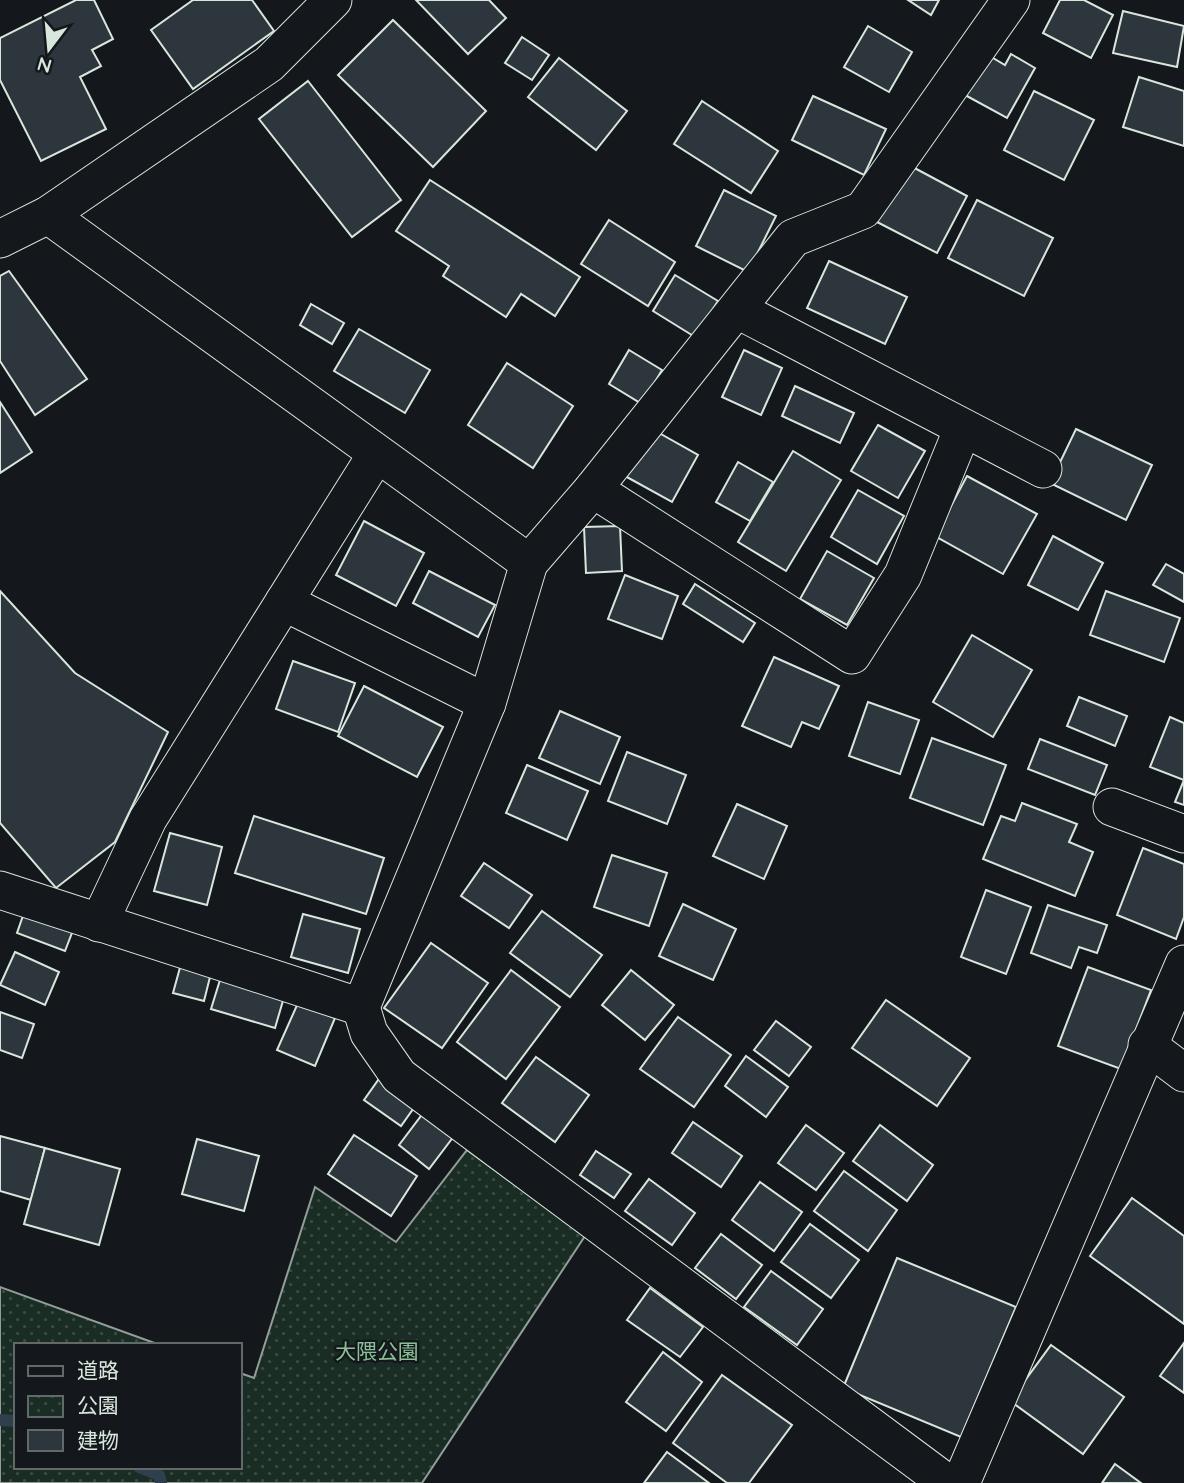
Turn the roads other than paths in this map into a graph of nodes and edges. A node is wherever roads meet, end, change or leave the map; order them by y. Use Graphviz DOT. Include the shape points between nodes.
graph roads {
  1 [pos="333,0"];
  2 [pos="1011,0"];
  3 [pos="48,215"];
  4 [pos="0,239"];
  5 [pos="738,310"];
  6 [pos="963,428"];
  7 [pos="376,455"];
  8 [pos="1043,469"];
  9 [pos="593,489"];
  10 [pos="528,563"];
  11 [pos="284,601"];
  12 [pos="487,703"];
  13 [pos="1112,807"];
  14 [pos="1184,834"];
  15 [pos="0,890"];
  16 [pos="99,923"];
  17 [pos="1184,964"];
  18 [pos="361,1007"];
  19 [pos="1147,1045"];
  20 [pos="1184,1073"];
  21 [pos="947,1483"];
  22 [pos="961,1483"];
  1 -- 3 [label="street" via="269,64"];
  2 -- 5 [label="street" via="863,210 793,237"];
  3 -- 4 [label="street"];
  3 -- 7 [label="street"];
  5 -- 6 [label="street"];
  5 -- 9 [label="street" via="700,350"];
  6 -- 8 [label="street"];
  6 -- 9 [label="street" via="903,575 852,654"];
  7 -- 10 [label="street"];
  7 -- 11 [label="street"];
  9 -- 10 [label="street"];
  10 -- 12 [label="street"];
  11 -- 12 [label="street"];
  11 -- 16 [label="street" via="148,819"];
  12 -- 18 [label="street"];
  13 -- 14 [label="street"];
  15 -- 16 [label="street"];
  16 -- 18 [label="street"];
  17 -- 19 [label="street"];
  18 -- 21 [label="street" via="369,1033 399,1076"];
  19 -- 20 [label="street"];
  19 -- 22 [label="street"];
}
